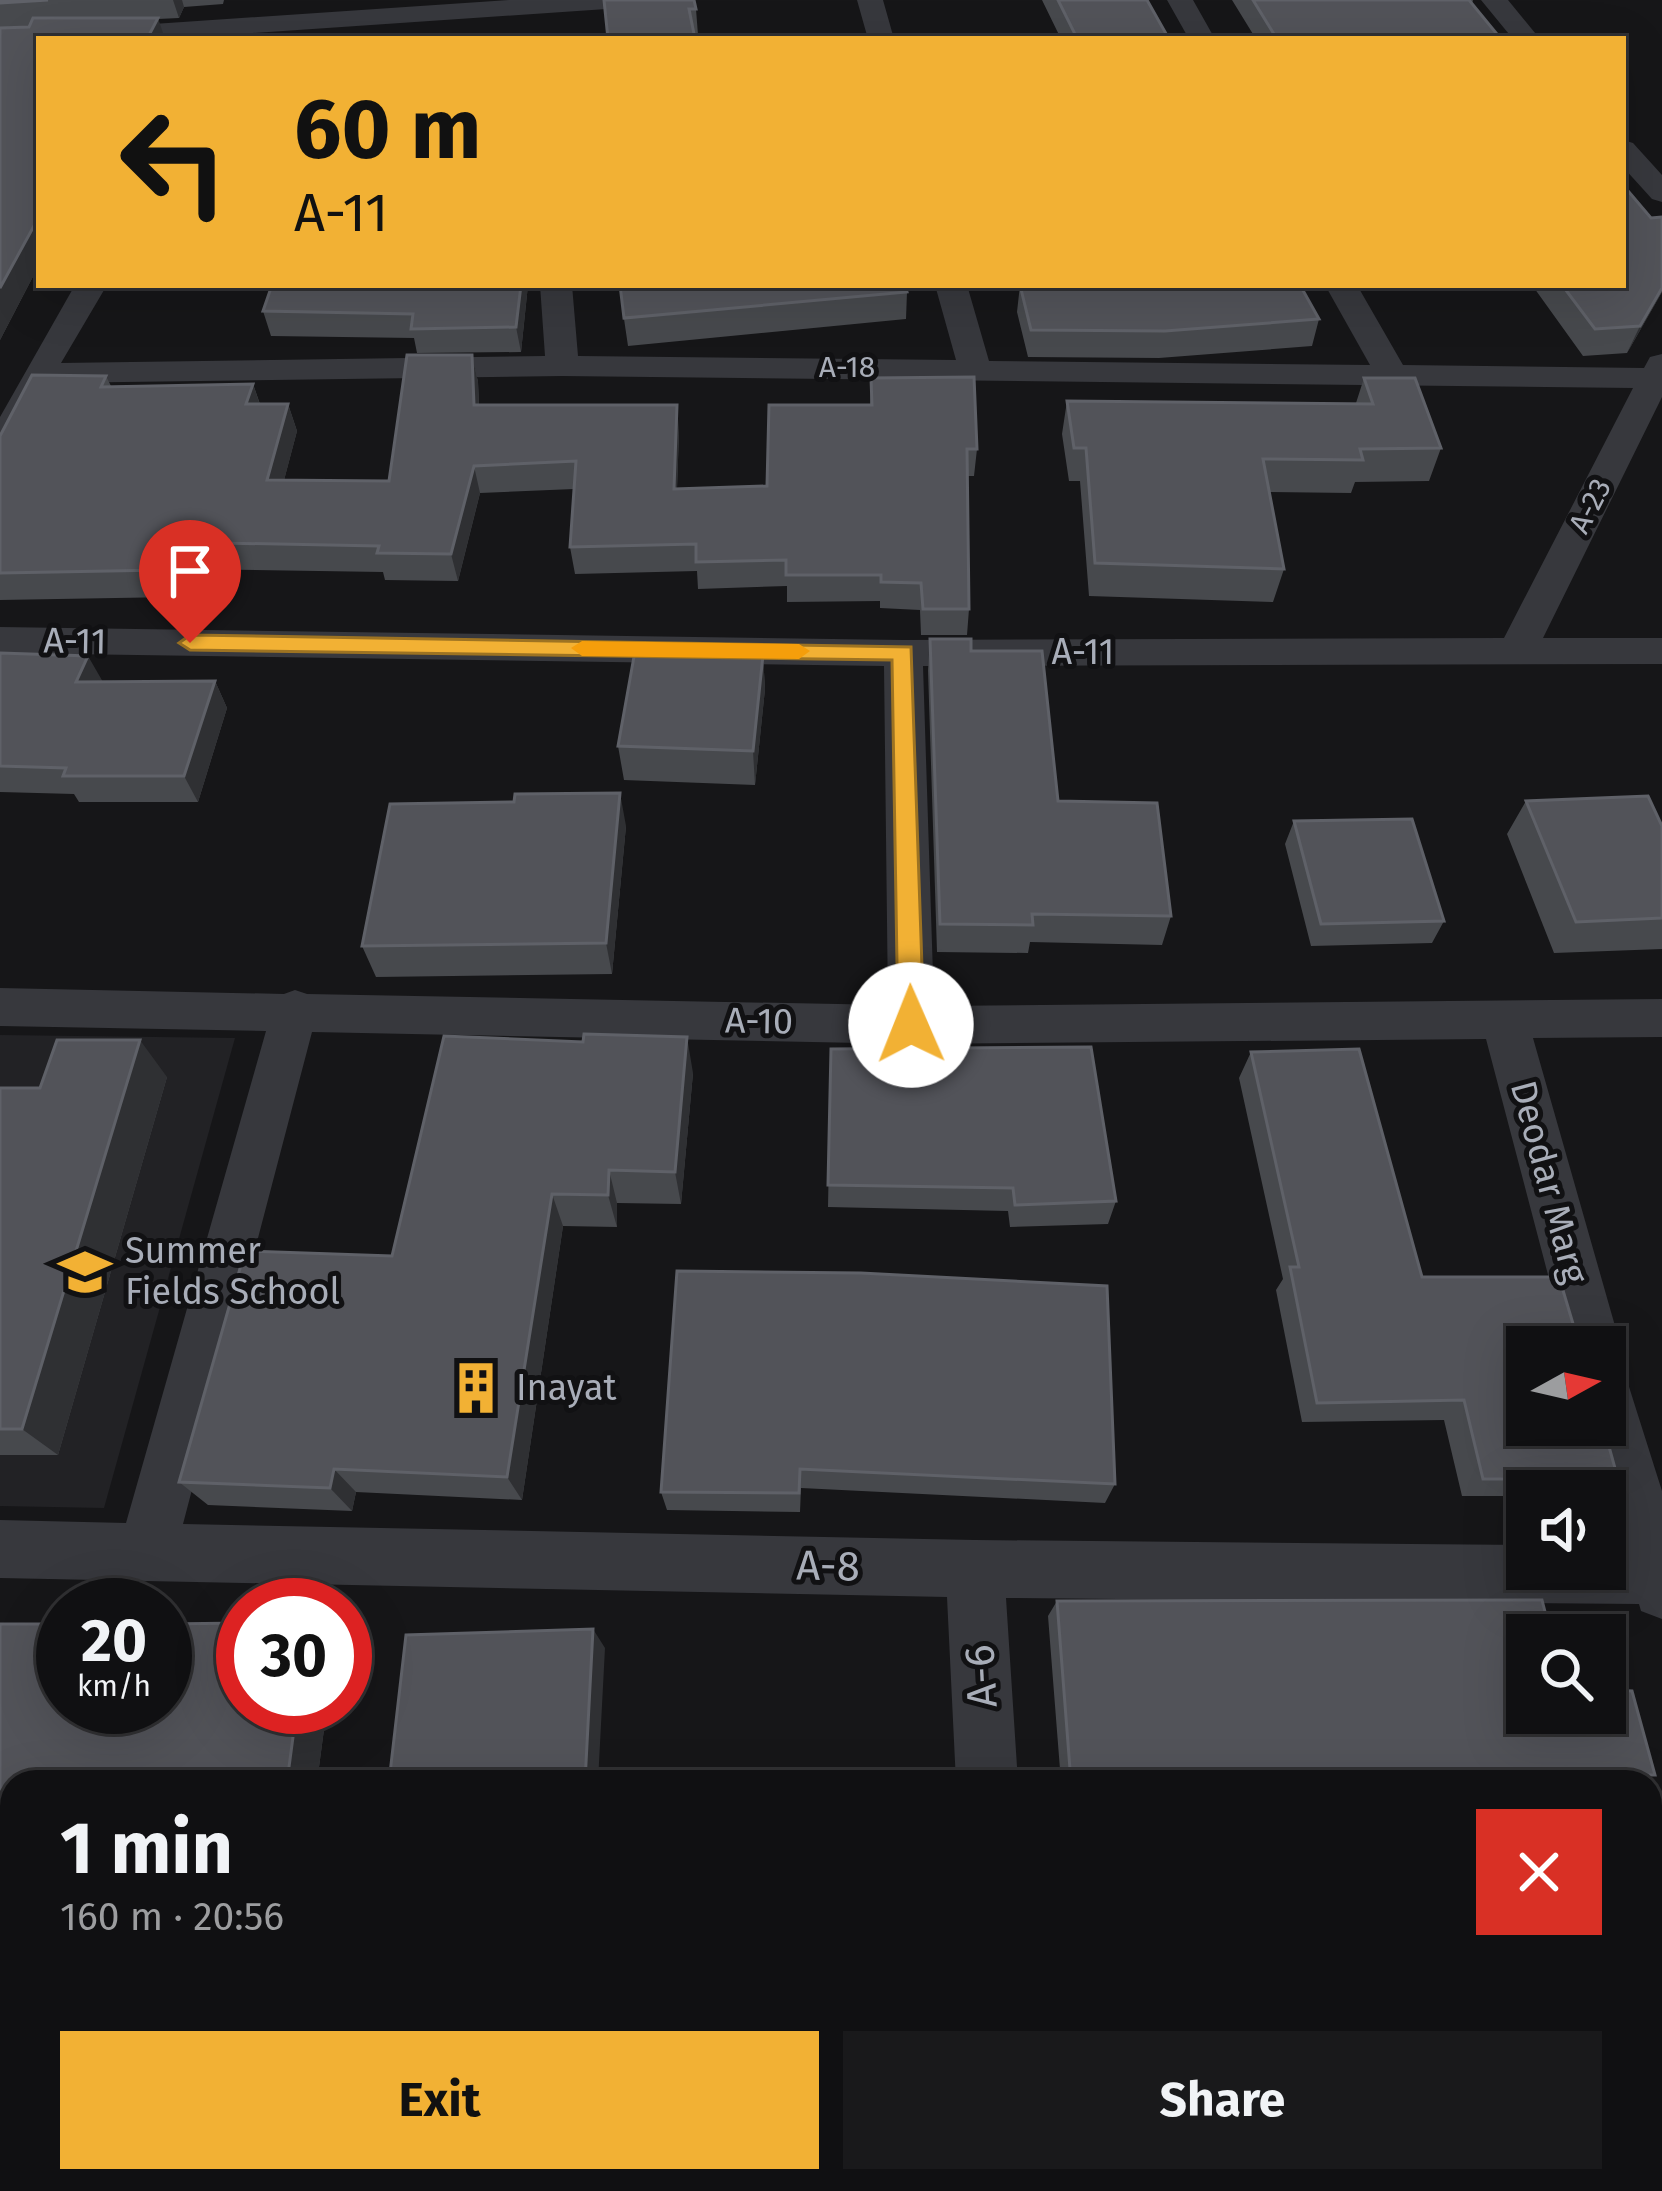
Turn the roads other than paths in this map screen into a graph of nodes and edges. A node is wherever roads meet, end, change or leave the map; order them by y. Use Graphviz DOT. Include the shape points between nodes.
graph roads {
  1 [pos="621,0"];
  2 [pos="870,0"];
  3 [pos="1180,0"];
  4 [pos="1493,0"];
  5 [pos="554,5"];
  6 [pos="238,32"];
  7 [pos="131,36"];
  8 [pos="553,36"];
  9 [pos="880,36"];
  10 [pos="1200,36"];
  11 [pos="1525,36"];
  12 [pos="1626,152"];
  13 [pos="1662,194"];
  14 [pos="89,288"];
  15 [pos="556,288"];
  16 [pos="952,288"];
  17 [pos="1343,288"];
  18 [pos="562,366"];
  19 [pos="975,368"];
  20 [pos="1659,371"];
  21 [pos="38,374"];
  22 [pos="1392,374"];
  23 [pos="0,450"];
  24 [pos="0,640"];
  25 [pos="1518,649"];
  26 [pos="1662,651"];
  27 [pos="903,653"];
  28 [pos="0,1007"];
  29 [pos="295,1009"];
  30 [pos="1504,1017"];
  31 [pos="1662,1018"];
  32 [pos="911,1025"];
  33 [pos="1588,1326"];
  34 [pos="1621,1446"];
  35 [pos="0,1550"];
  36 [pos="147,1551"];
  37 [pos="976,1569"];
  38 [pos="1659,1582"];
  39 [pos="986,1770"];
  1 -- 5 [label="street"];
  2 -- 9 [label="street"];
  3 -- 10 [label="street"];
  4 -- 11 [label="street"];
  5 -- 6 [label="street"];
  5 -- 8 [label="street"];
  6 -- 7 [label="street"];
  12 -- 13 [label="street"];
  14 -- 21 [label="street"];
  15 -- 18 [label="street"];
  16 -- 19 [label="street"];
  17 -- 22 [label="street"];
  18 -- 19 [label="street, A-18"];
  18 -- 21 [label="street, A-18"];
  19 -- 22 [label="street, A-18"];
  20 -- 22 [label="street, A-18"];
  20 -- 25 [label="street, A-23"];
  21 -- 23 [label="street"];
  24 -- 27 [label="street, A-11"];
  25 -- 26 [label="street, A-11"];
  25 -- 27 [label="street, A-11"];
  27 -- 32 [label="street"];
  28 -- 29 [label="street, A-10"];
  29 -- 32 [label="street, A-10"];
  29 -- 36 [label="street"];
  30 -- 31 [label="street, A-10"];
  30 -- 32 [label="street, A-10"];
  30 -- 33 [label="street, Deodar Marg"];
  34 -- 38 [label="street"];
  35 -- 36 [label="street, A-8"];
  36 -- 37 [label="street, A-8"];
  37 -- 38 [label="street, A-8"];
  37 -- 39 [label="street, A-6"];
}
